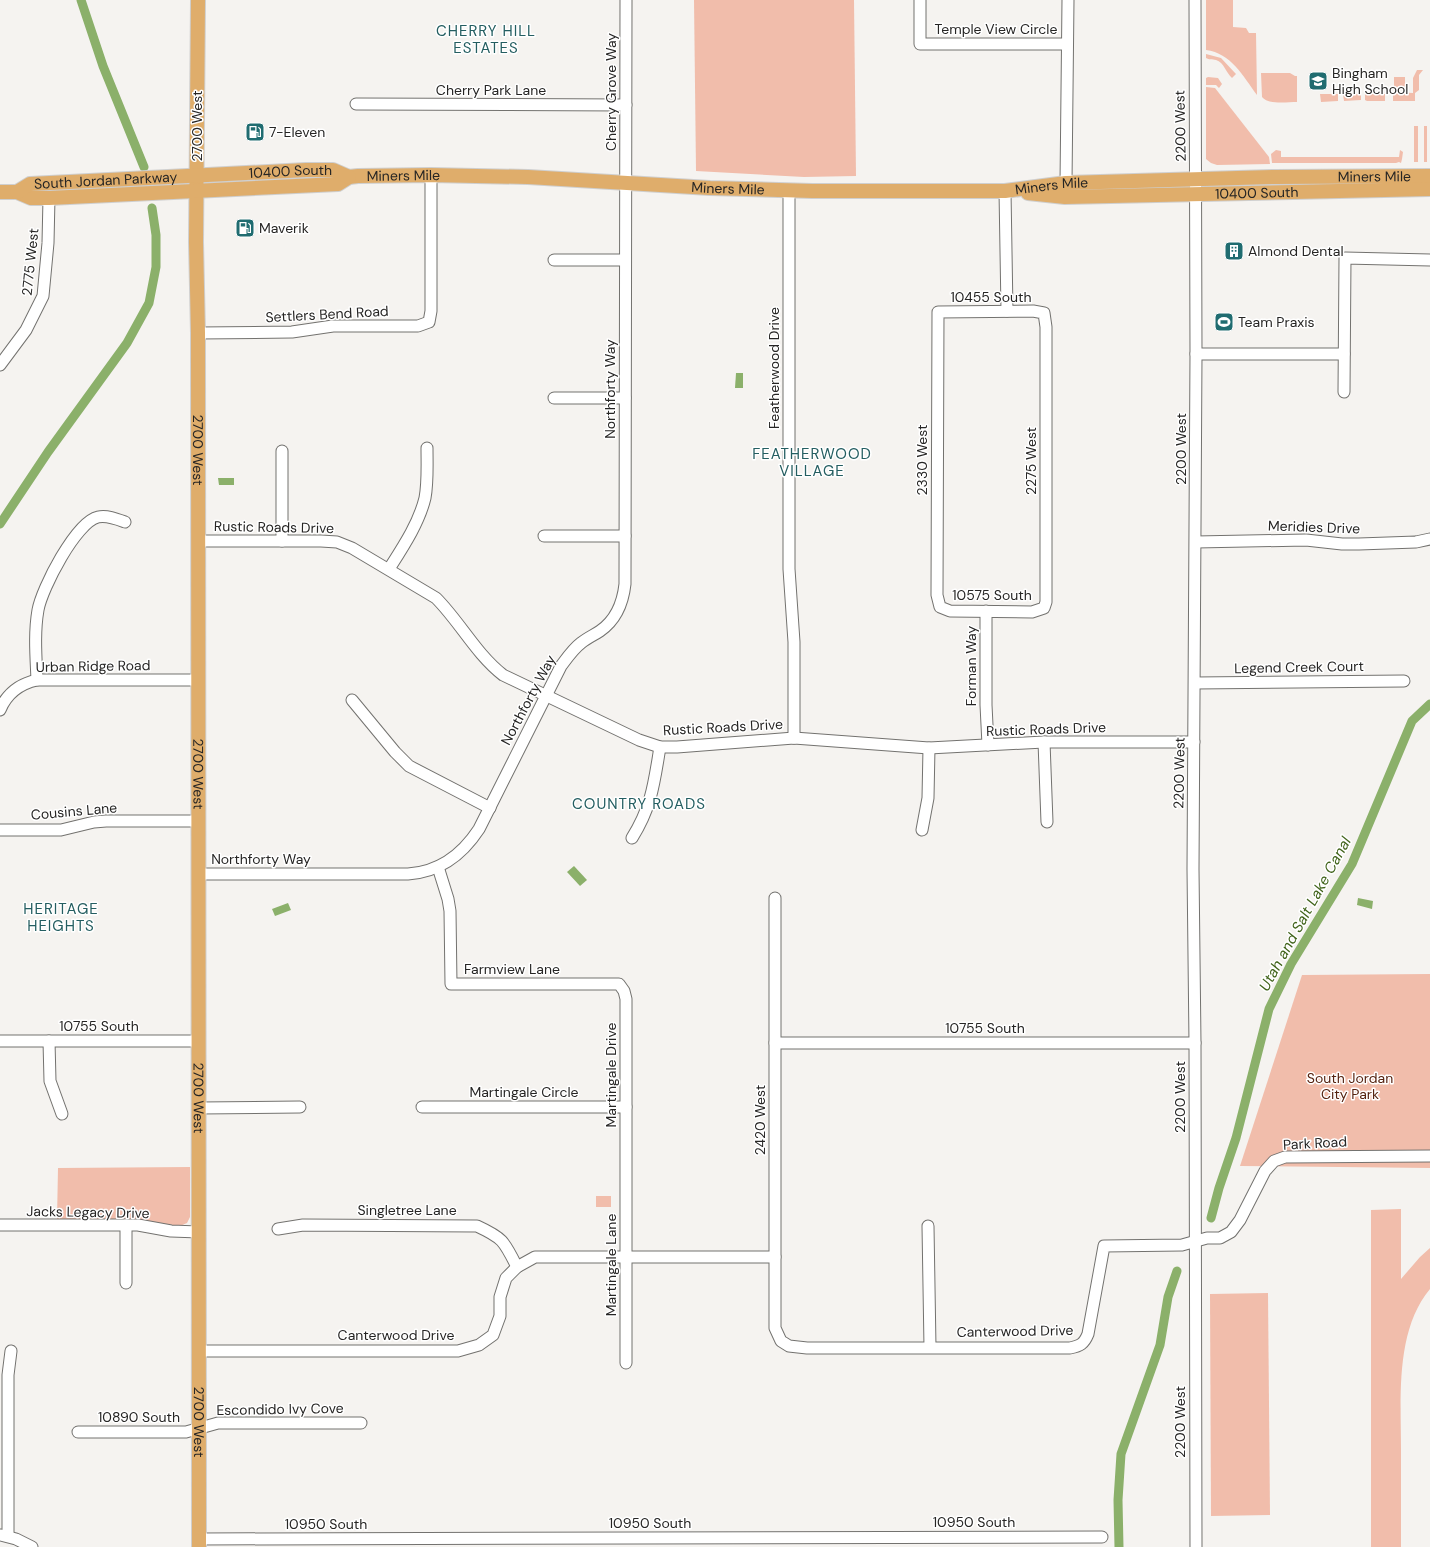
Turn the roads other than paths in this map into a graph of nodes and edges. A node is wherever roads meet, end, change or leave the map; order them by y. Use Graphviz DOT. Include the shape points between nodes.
graph roads {
  1 [pos="198,0"];
  2 [pos="626,0"];
  3 [pos="920,0"];
  4 [pos="1068,0"];
  5 [pos="1195,0"];
  6 [pos="1067,44"];
  7 [pos="356,104"];
  8 [pos="626,105"];
  9 [pos="197,176"];
  10 [pos="430,176"];
  11 [pos="1430,176"];
  12 [pos="349,177"];
  13 [pos="1296,177"];
  14 [pos="1196,179"];
  15 [pos="1106,182"];
  16 [pos="626,183"];
  17 [pos="1066,183"];
  18 [pos="1409,189"];
  19 [pos="1430,189"];
  20 [pos="789,190"];
  21 [pos="197,191"];
  22 [pos="1005,191"];
  23 [pos="0,192"];
  24 [pos="17,192"];
  25 [pos="1196,194"];
  26 [pos="49,198"];
  27 [pos="554,260"];
  28 [pos="625,260"];
  29 [pos="1430,260"];
  30 [pos="1007,311"];
  31 [pos="938,312"];
  32 [pos="1044,313"];
  33 [pos="198,333"];
  34 [pos="1196,354"];
  35 [pos="1344,354"];
  36 [pos="0,365"];
  37 [pos="1344,392"];
  38 [pos="554,398"];
  39 [pos="625,398"];
  40 [pos="427,448"];
  41 [pos="282,451"];
  42 [pos="125,522"];
  43 [pos="544,536"];
  44 [pos="625,536"];
  45 [pos="1430,539"];
  46 [pos="198,541"];
  47 [pos="282,541"];
  48 [pos="1196,542"];
  49 [pos="389,569"];
  50 [pos="940,607"];
  51 [pos="1044,608"];
  52 [pos="986,611"];
  53 [pos="37,680"];
  54 [pos="198,680"];
  55 [pos="1404,681"];
  56 [pos="1194,683"];
  57 [pos="546,697"];
  58 [pos="352,700"];
  59 [pos="0,710"];
  60 [pos="794,738"];
  61 [pos="1044,742"];
  62 [pos="1194,742"];
  63 [pos="988,745"];
  64 [pos="660,747"];
  65 [pos="929,748"];
  66 [pos="490,808"];
  67 [pos="199,821"];
  68 [pos="1047,822"];
  69 [pos="0,830"];
  70 [pos="922,830"];
  71 [pos="632,838"];
  72 [pos="438,867"];
  73 [pos="199,874"];
  74 [pos="775,898"];
  75 [pos="619,984"];
  76 [pos="0,1041"];
  77 [pos="49,1041"];
  78 [pos="199,1041"];
  79 [pos="775,1043"];
  80 [pos="1195,1043"];
  81 [pos="300,1107"];
  82 [pos="422,1107"];
  83 [pos="626,1107"];
  84 [pos="199,1108"];
  85 [pos="62,1114"];
  86 [pos="1430,1156"];
  87 [pos="626,1168"];
  88 [pos="0,1225"];
  89 [pos="126,1225"];
  90 [pos="928,1226"];
  91 [pos="278,1229"];
  92 [pos="199,1232"];
  93 [pos="1195,1242"];
  94 [pos="626,1256"];
  95 [pos="775,1257"];
  96 [pos="517,1267"];
  97 [pos="126,1283"];
  98 [pos="780,1341"];
  99 [pos="930,1347"];
  100 [pos="11,1351"];
  101 [pos="199,1351"];
  102 [pos="626,1363"];
  103 [pos="361,1423"];
  104 [pos="199,1428"];
  105 [pos="78,1432"];
  106 [pos="4,1436"];
  107 [pos="4,1535"];
  108 [pos="1102,1537"];
  109 [pos="199,1543"];
  110 [pos="32,1547"];
  111 [pos="1196,1547"];
  1 -- 9 [label="main road, 2700 West"];
  2 -- 8 [label="street, Cherry Grove Way"];
  3 -- 6 [label="street, Temple View Circle" via="920,44"];
  4 -- 6 [label="street"];
  5 -- 14 [label="street, 2200 West"];
  6 -- 17 [label="street"];
  7 -- 8 [label="street, Cherry Park Lane"];
  8 -- 16 [label="street, Cherry Grove Way"];
  9 -- 12 [label="main road, 10400 South" via="333,170"];
  9 -- 21 [label="main road, 2700 West"];
  9 -- 24 [label="main road, South Jordan Parkway" via="30,184"];
  10 -- 12 [label="main road, Miners Mile"];
  10 -- 16 [label="main road, Miners Mile" via="528,177"];
  10 -- 33 [label="street, Settlers Bend Road" via="430,322 418,326 333,326 292,332"];
  11 -- 13 [label="main road, Miners Mile"];
  12 -- 21 [label="main road, 10400 South" via="338,184"];
  13 -- 14 [label="main road, 10400 South"];
  14 -- 15 [label="main road, 10400 South"];
  14 -- 25 [label="street, 2200 West"];
  15 -- 17 [label="main road, Miners Mile"];
  16 -- 20 [label="main road, Miners Mile"];
  16 -- 28 [label="street, Northforty Way"];
  17 -- 22 [label="main road, Miners Mile"];
  18 -- 19 [label="main road, Miners Mile"];
  18 -- 25 [label="main road, 10400 South"];
  20 -- 22 [label="main road, Miners Mile"];
  20 -- 60 [label="street, Featherwood Drive" via="790,569 794,642"];
  21 -- 26 [label="main road, South Jordan Parkway"];
  21 -- 33 [label="main road, 2700 West"];
  22 -- 25 [label="main road, 10400 South" via="1066,197"];
  22 -- 30 [label="street"];
  23 -- 24 [label="main road, South Jordan Parkway"];
  24 -- 26 [label="main road, South Jordan Parkway" via="31,198"];
  25 -- 34 [label="street, 2200 West"];
  26 -- 36 [label="street, 2775 West" via="43,296 26,330"];
  27 -- 28 [label="street"];
  28 -- 39 [label="street, Northforty Way"];
  29 -- 35 [label="street" via="1345,258"];
  30 -- 31 [label="street, 10455 South"];
  30 -- 32 [label="street, 10455 South"];
  31 -- 50 [label="street, 2330 West" via="937,595"];
  32 -- 51 [label="street, 2275 West"];
  33 -- 46 [label="main road, 2700 West"];
  34 -- 35 [label="street"];
  34 -- 48 [label="street, 2200 West"];
  35 -- 37 [label="street"];
  38 -- 39 [label="street"];
  39 -- 44 [label="street, Northforty Way"];
  40 -- 49 [label="street" via="425,498 414,525"];
  41 -- 47 [label="street"];
  42 -- 53 [label="street" via="98,517 87,523 50,578 41,598 37,619"];
  43 -- 44 [label="street"];
  44 -- 57 [label="street, Northforty Way" via="625,584 618,610 601,630 570,653"];
  45 -- 48 [label="street, Meridies Drive" via="1416,542 1359,544 1306,540"];
  46 -- 47 [label="street, Rustic Roads Drive"];
  46 -- 54 [label="main road, 2700 West"];
  47 -- 49 [label="street, Rustic Roads Drive" via="337,542"];
  48 -- 56 [label="street, 2200 West"];
  49 -- 57 [label="street, Rustic Roads Drive" via="445,606 500,673"];
  50 -- 52 [label="street, 10575 South" via="950,611"];
  51 -- 52 [label="street, 10575 South" via="1032,612"];
  52 -- 63 [label="street, Forman Way"];
  53 -- 54 [label="street, Urban Ridge Road"];
  53 -- 59 [label="street, Urban Ridge Road" via="13,691"];
  54 -- 67 [label="main road, 2700 West"];
  55 -- 56 [label="street, Legend Creek Court"];
  56 -- 62 [label="street, 2200 West"];
  57 -- 64 [label="street, Rustic Roads Drive" via="639,740"];
  57 -- 66 [label="street, Northforty Way"];
  58 -- 66 [label="street" via="409,766"];
  60 -- 64 [label="street, Rustic Roads Drive"];
  60 -- 65 [label="street, Rustic Roads Drive"];
  61 -- 62 [label="street, Rustic Roads Drive"];
  61 -- 63 [label="street, Rustic Roads Drive"];
  61 -- 68 [label="street"];
  62 -- 80 [label="street, 2200 West"];
  63 -- 65 [label="street, Rustic Roads Drive"];
  64 -- 71 [label="street" via="650,802"];
  65 -- 70 [label="street" via="928,798"];
  66 -- 72 [label="street, Northforty Way" via="471,842"];
  67 -- 69 [label="street, Cousins Lane" via="106,821 61,830"];
  67 -- 73 [label="main road, 2700 West"];
  72 -- 73 [label="street, Northforty Way" via="408,874"];
  72 -- 75 [label="street, Farmview Lane" via="450,910 451,984"];
  73 -- 78 [label="main road, 2700 West"];
  74 -- 79 [label="street, 2420 West"];
  75 -- 83 [label="street, Martingale Drive" via="626,999"];
  76 -- 77 [label="street, 10755 South"];
  77 -- 78 [label="street, 10755 South"];
  77 -- 85 [label="street" via="50,1081"];
  78 -- 84 [label="main road, 2700 West"];
  79 -- 80 [label="street, 10755 South"];
  79 -- 95 [label="street, 2420 West"];
  80 -- 93 [label="street, 2200 West"];
  81 -- 84 [label="street"];
  82 -- 83 [label="street, Martingale Circle"];
  83 -- 87 [label="street, Martingale Drive"];
  84 -- 92 [label="main road, 2700 West"];
  86 -- 93 [label="street, Park Road" via="1285,1157 1274,1161 1231,1232 1220,1238 1207,1238"];
  87 -- 94 [label="street, Martingale Lane"];
  88 -- 89 [label="street, Jacks Legacy Drive"];
  89 -- 92 [label="street, Jacks Legacy Drive"];
  89 -- 97 [label="street"];
  90 -- 99 [label="street"];
  91 -- 96 [label="street, Singletree Lane" via="303,1225 477,1226 496,1235 507,1246"];
  92 -- 101 [label="main road, 2700 West"];
  93 -- 99 [label="street, Canterwood Drive" via="1182,1245 1104,1246 1088,1334 1084,1342 1078,1346"];
  93 -- 111 [label="street, 2200 West"];
  94 -- 95 [label="street, Canterwood Drive"];
  94 -- 96 [label="street, Canterwood Drive" via="535,1257"];
  94 -- 102 [label="street, Martingale Lane"];
  95 -- 98 [label="street, 2420 West" via="775,1328"];
  96 -- 101 [label="street, Canterwood Drive" via="506,1278 500,1297 500,1316 493,1335 479,1345 458,1351"];
  98 -- 99 [label="street, Canterwood Drive" via="790,1346 807,1348"];
  100 -- 106 [label="street"];
  101 -- 104 [label="main road, 2700 West"];
  103 -- 104 [label="street, Escondido Ivy Cove" via="218,1423"];
  104 -- 105 [label="street, 10890 South" via="186,1432"];
  104 -- 109 [label="main road, 2700 West"];
  106 -- 107 [label="street"];
  107 -- 110 [label="street"];
  108 -- 109 [label="street, 10950 South"];
}
